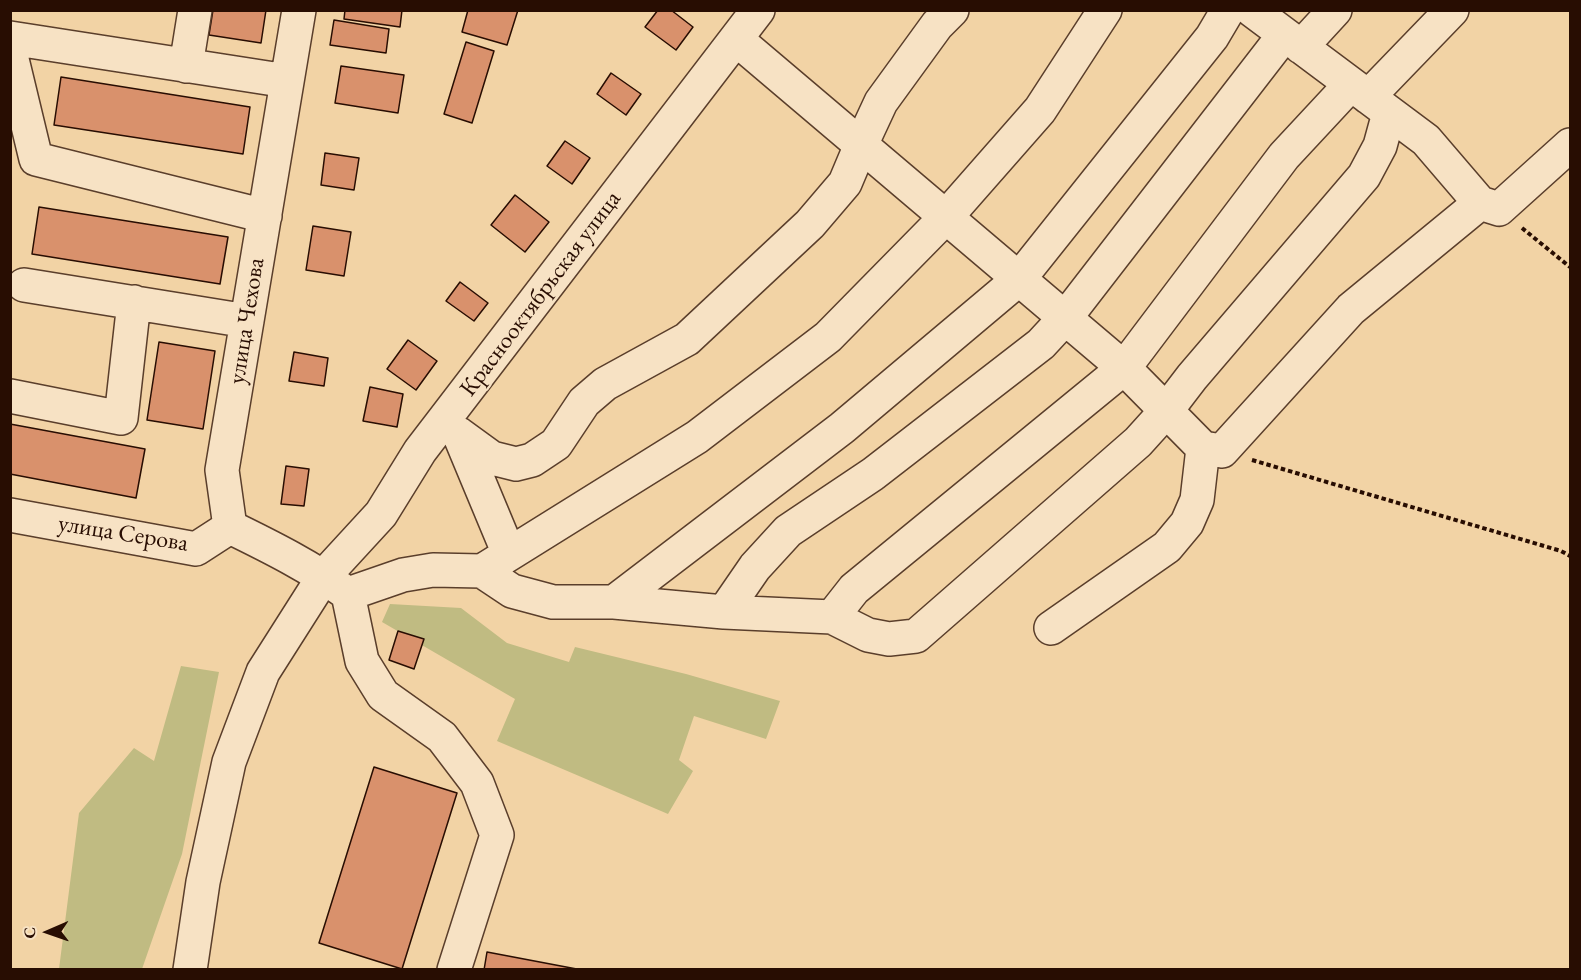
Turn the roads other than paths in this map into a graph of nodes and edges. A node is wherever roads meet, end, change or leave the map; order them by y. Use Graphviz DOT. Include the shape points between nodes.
graph roads {
  1 [pos="195,10"];
  2 [pos="299,10"];
  3 [pos="758,10"];
  4 [pos="952,10"];
  5 [pos="1105,10"];
  6 [pos="1228,10"];
  7 [pos="1252,10"];
  8 [pos="1335,10"];
  9 [pos="1452,10"];
  10 [pos="10,38"];
  11 [pos="736,39"];
  12 [pos="1293,41"];
  13 [pos="10,51"];
  14 [pos="186,66"];
  15 [pos="287,81"];
  16 [pos="1369,98"];
  17 [pos="861,145"];
  18 [pos="1570,146"];
  19 [pos="1489,206"];
  20 [pos="265,216"];
  21 [pos="946,217"];
  22 [pos="1019,279"];
  23 [pos="24,285"];
  24 [pos="134,302"];
  25 [pos="1066,317"];
  26 [pos="247,321"];
  27 [pos="1124,368"];
  28 [pos="10,396"];
  29 [pos="1166,411"];
  30 [pos="452,427"];
  31 [pos="1213,450"];
  32 [pos="10,515"];
  33 [pos="230,527"];
  34 [pos="496,563"];
  35 [pos="336,585"];
  36 [pos="614,602"];
  37 [pos="724,612"];
  38 [pos="832,617"];
  39 [pos="1051,628"];
  40 [pos="190,969"];
  41 [pos="454,969"];
  1 -- 14 [label="street"];
  2 -- 15 [label="street, улица Чехова"];
  3 -- 11 [label="street, Краснооктябрьская улица"];
  4 -- 17 [label="street" via="881,102"];
  5 -- 21 [label="street" via="1040,110"];
  6 -- 22 [label="street" via="1212,37"];
  7 -- 12 [label="street"];
  8 -- 12 [label="street"];
  9 -- 16 [label="street"];
  10 -- 14 [label="street"];
  11 -- 17 [label="street"];
  11 -- 30 [label="street, Краснооктябрьская улица"];
  12 -- 16 [label="street"];
  12 -- 25 [label="street"];
  13 -- 20 [label="street" via="36,159"];
  14 -- 15 [label="street"];
  15 -- 20 [label="street, улица Чехова"];
  16 -- 19 [label="street" via="1426,140"];
  16 -- 27 [label="street" via="1284,156"];
  16 -- 29 [label="street" via="1380,146 1364,176"];
  17 -- 21 [label="street"];
  17 -- 30 [label="street" via="845,183 810,224 687,339 605,384 584,402 556,444 532,460 516,464 492,458"];
  18 -- 19 [label="street"];
  19 -- 31 [label="street" via="1352,309"];
  20 -- 26 [label="street, улица Чехова"];
  21 -- 22 [label="street"];
  21 -- 34 [label="street" via="828,337 698,437"];
  22 -- 25 [label="street"];
  22 -- 36 [label="street" via="842,428"];
  23 -- 24 [label="street"];
  24 -- 26 [label="street"];
  24 -- 28 [label="street" via="121,418"];
  25 -- 27 [label="street"];
  25 -- 37 [label="street" via="1041,344 892,460 788,531 755,567"];
  26 -- 33 [label="street, улица Чехова" via="222,470"];
  27 -- 29 [label="street"];
  27 -- 38 [label="street" via="854,589"];
  29 -- 31 [label="street"];
  29 -- 38 [label="street" via="1138,442 916,636 889,639"];
  30 -- 34 [label="street"];
  30 -- 35 [label="street, Краснооктябрьская улица" via="420,451"];
  31 -- 39 [label="street" via="1187,523 1167,547"];
  32 -- 33 [label="street, улица Серова" via="196,549"];
  33 -- 35 [label="street"];
  34 -- 35 [label="street"];
  34 -- 36 [label="street" via="512,591 553,602"];
  35 -- 40 [label="street, Краснооктябрьская улица" via="263,672 229,762 203,882"];
  35 -- 41 [label="street" via="362,661 383,695 442,737 477,783 497,835"];
  36 -- 37 [label="street"];
  37 -- 38 [label="street"];
}
